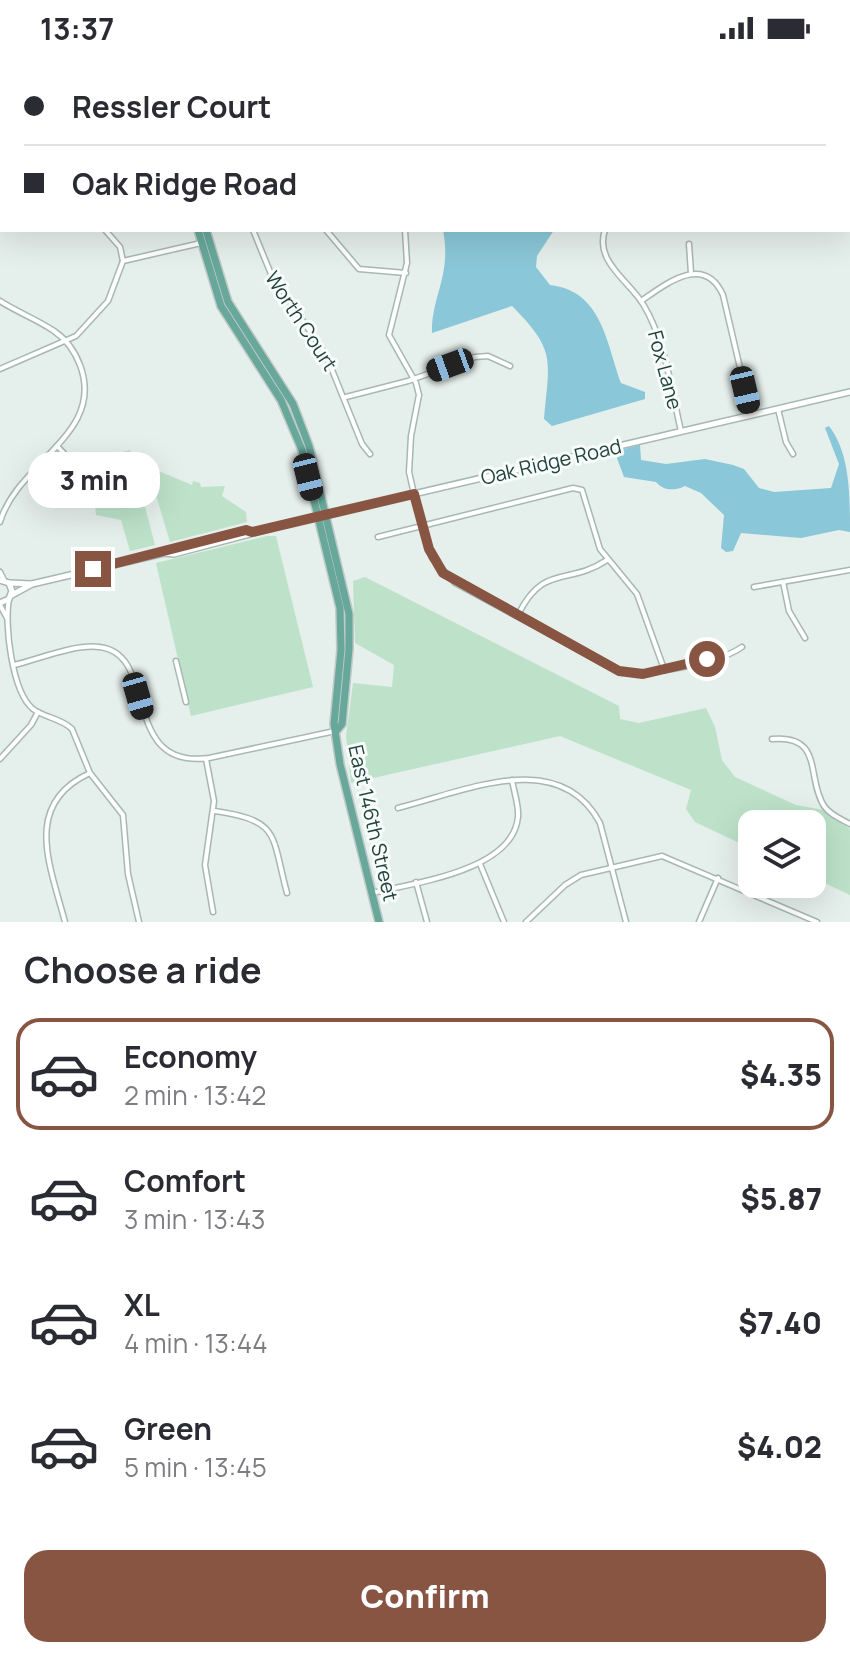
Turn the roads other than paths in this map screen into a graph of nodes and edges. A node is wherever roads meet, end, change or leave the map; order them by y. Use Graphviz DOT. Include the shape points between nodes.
graph roads {
  1 [pos="107,232"];
  2 [pos="199,232"];
  3 [pos="206,232"];
  4 [pos="256,232"];
  5 [pos="328,232"];
  6 [pos="405,232"];
  7 [pos="605,232"];
  8 [pos="205,242"];
  9 [pos="689,244"];
  10 [pos="123,261"];
  11 [pos="406,273"];
  12 [pos="691,273"];
  13 [pos="0,301"];
  14 [pos="641,301"];
  15 [pos="67,343"];
  16 [pos="510,366"];
  17 [pos="0,369"];
  18 [pos="414,379"];
  19 [pos="850,392"];
  20 [pos="346,397"];
  21 [pos="778,409"];
  22 [pos="751,415"];
  23 [pos="681,431"];
  24 [pos="57,446"];
  25 [pos="370,454"];
  26 [pos="793,454"];
  27 [pos="91,482"];
  28 [pos="414,494"];
  29 [pos="322,516"];
  30 [pos="0,522"];
  31 [pos="422,524"];
  32 [pos="378,537"];
  33 [pos="607,560"];
  34 [pos="850,570"];
  35 [pos="0,572"];
  36 [pos="4,581"];
  37 [pos="783,582"];
  38 [pos="32,584"];
  39 [pos="754,587"];
  40 [pos="10,598"];
  41 [pos="0,604"];
  42 [pos="518,615"];
  43 [pos="7,618"];
  44 [pos="805,638"];
  45 [pos="742,647"];
  46 [pos="176,661"];
  47 [pos="14,665"];
  48 [pos="664,669"];
  49 [pos="186,702"];
  50 [pos="38,712"];
  51 [pos="337,730"];
  52 [pos="772,739"];
  53 [pos="0,759"];
  54 [pos="206,759"];
  55 [pos="90,773"];
  56 [pos="512,780"];
  57 [pos="398,808"];
  58 [pos="215,811"];
  59 [pos="850,824"];
  60 [pos="480,864"];
  61 [pos="612,867"];
  62 [pos="718,878"];
  63 [pos="416,882"];
  64 [pos="287,893"];
  65 [pos="372,893"];
  66 [pos="213,912"];
  67 [pos="65,922"];
  68 [pos="139,922"];
  69 [pos="379,922"];
  70 [pos="427,922"];
  71 [pos="504,922"];
  72 [pos="526,922"];
  73 [pos="626,922"];
  74 [pos="699,922"];
  75 [pos="817,922"];
  1 -- 10 [label="street" via="120,247"];
  2 -- 8 [label="main road"];
  3 -- 8 [label="main road"];
  4 -- 20 [label="street, Worth Court" via="271,274 326,355"];
  5 -- 11 [label="street" via="359,269"];
  6 -- 11 [label="street"];
  7 -- 14 [label="street, Fox Lane" via="605,258"];
  8 -- 10 [label="street"];
  8 -- 29 [label="main road, East 146th Street" via="233,311 298,414"];
  9 -- 12 [label="street"];
  10 -- 15 [label="street" via="104,307"];
  11 -- 18 [label="street" via="389,335"];
  12 -- 14 [label="street"];
  12 -- 22 [label="street" via="709,277 721,290"];
  13 -- 15 [label="street"];
  14 -- 23 [label="street, Fox Lane" via="659,340"];
  15 -- 17 [label="street"];
  15 -- 24 [label="street" via="81,368 84,397 76,424"];
  16 -- 18 [label="street" via="488,356 475,357"];
  18 -- 20 [label="street"];
  18 -- 28 [label="street" via="419,395 409,472"];
  19 -- 21 [label="street, Oak Ridge Road"];
  20 -- 25 [label="street, Worth Court"];
  21 -- 22 [label="street, Oak Ridge Road"];
  21 -- 26 [label="street"];
  22 -- 23 [label="street, Oak Ridge Road"];
  23 -- 28 [label="street, Oak Ridge Road"];
  24 -- 27 [label="street"];
  24 -- 30 [label="street" via="19,483"];
  28 -- 29 [label="street, Oak Ridge Road"];
  28 -- 31 [label="street"];
  29 -- 38 [label="street, Oak Ridge Road"];
  29 -- 51 [label="main road, East 146th Street" via="349,622 342,724"];
  31 -- 32 [label="street"];
  31 -- 33 [label="street" via="573,488 587,499"];
  31 -- 42 [label="street" via="432,558 443,573"];
  33 -- 42 [label="street" via="539,584"];
  33 -- 48 [label="street" via="637,594"];
  34 -- 37 [label="street"];
  35 -- 36 [label="street"];
  36 -- 38 [label="street, Oak Ridge Road"];
  36 -- 40 [label="street"];
  37 -- 39 [label="street"];
  37 -- 44 [label="street" via="789,611"];
  38 -- 40 [label="street, Oak Ridge Road"];
  40 -- 41 [label="street, Oak Ridge Road"];
  40 -- 43 [label="street"];
  41 -- 43 [label="street"];
  42 -- 48 [label="street" via="619,671 643,674"];
  43 -- 47 [label="street"];
  45 -- 48 [label="street"];
  46 -- 49 [label="street"];
  47 -- 50 [label="street" via="23,698"];
  47 -- 54 [label="street" via="93,647 114,651 130,668 154,738 177,756"];
  50 -- 53 [label="street"];
  50 -- 55 [label="street" via="72,729"];
  51 -- 54 [label="street"];
  51 -- 65 [label="main road, East 146th Street" via="342,777"];
  52 -- 59 [label="street" via="791,739 805,748 822,803"];
  54 -- 58 [label="street"];
  55 -- 67 [label="street" via="64,787 51,809 47,849"];
  55 -- 68 [label="street" via="123,815"];
  56 -- 57 [label="street"];
  56 -- 60 [label="street" via="517,824 507,841"];
  56 -- 61 [label="street" via="549,780 581,797 600,823"];
  58 -- 64 [label="street" via="246,815 266,828"];
  58 -- 66 [label="street" via="205,865"];
  60 -- 63 [label="street"];
  60 -- 71 [label="street"];
  61 -- 62 [label="street" via="666,857"];
  61 -- 72 [label="street" via="565,885"];
  61 -- 73 [label="street"];
  62 -- 74 [label="street"];
  62 -- 75 [label="street"];
  63 -- 65 [label="street"];
  63 -- 70 [label="street"];
  65 -- 69 [label="main road, East 146th Street"];
}
